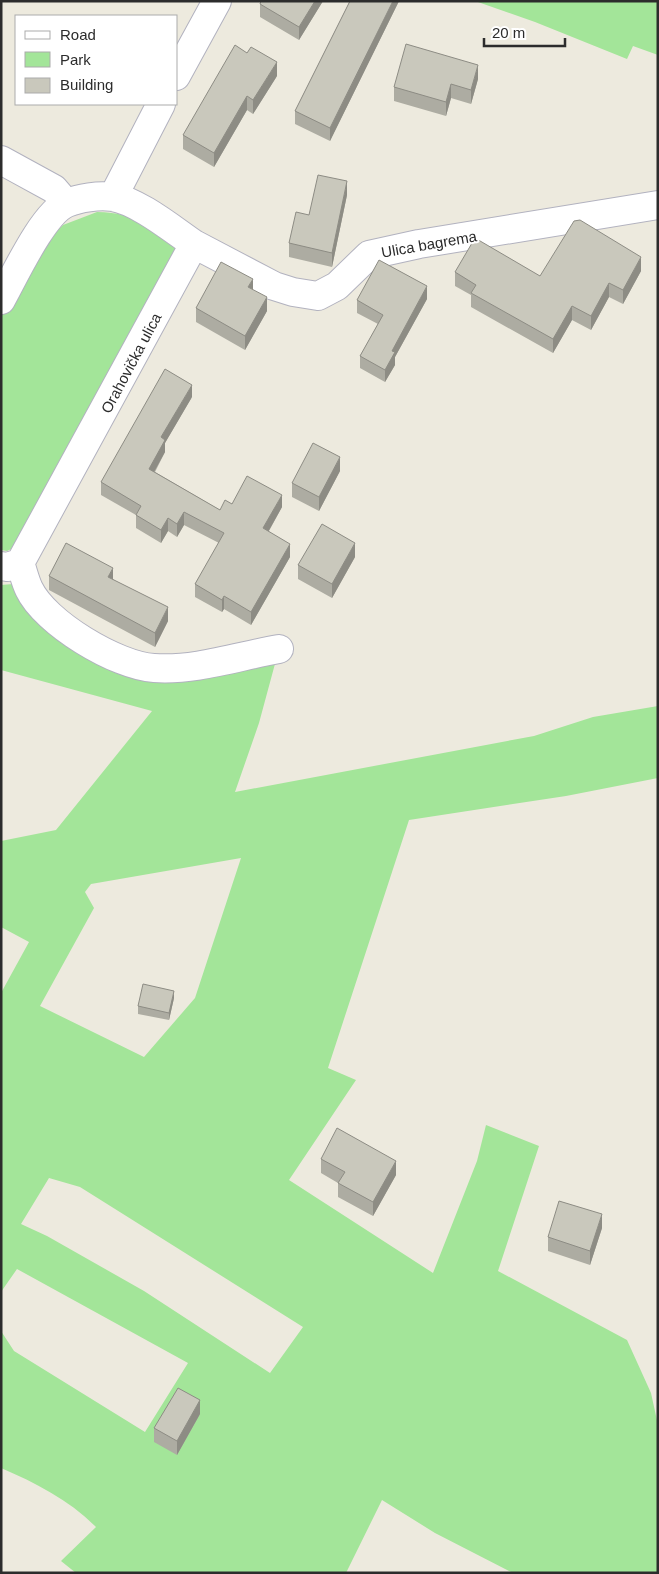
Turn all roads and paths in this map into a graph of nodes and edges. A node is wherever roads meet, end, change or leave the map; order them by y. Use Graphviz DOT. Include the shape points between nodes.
graph roads {
  1 [pos="217,1"];
  2 [pos="178,72"];
  3 [pos="161,105"];
  4 [pos="1,160"];
  5 [pos="113,197"];
  6 [pos="66,203"];
  7 [pos="658,205"];
  8 [pos="194,244"];
  9 [pos="1,300"];
  10 [pos="11,565"];
  11 [pos="279,649"];
  1 -- 2 [label="street"];
  3 -- 5 [label="street"];
  4 -- 6 [label="street" via="54,189"];
  5 -- 6 [label="street"];
  5 -- 8 [label="street" via="151,214"];
  6 -- 9 [label="street" via="46,222"];
  7 -- 8 [label="street, Ulica bagrema" via="369,255 337,286 318,296 274,286"];
  8 -- 10 [label="street, Orahovička ulica"];
  10 -- 11 [label="street, Orahovička ulica" via="48,613 78,636 134,665 155,668 194,665"];
}
